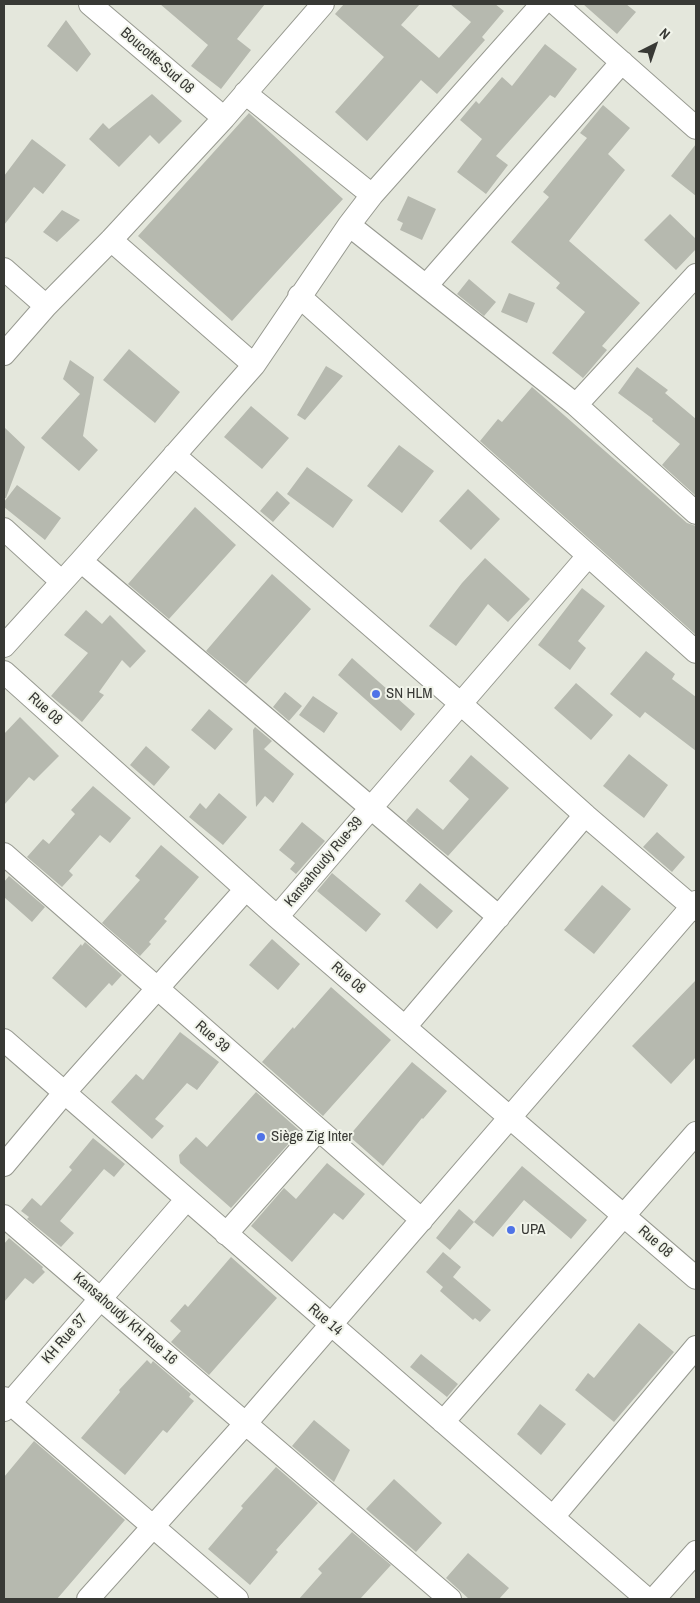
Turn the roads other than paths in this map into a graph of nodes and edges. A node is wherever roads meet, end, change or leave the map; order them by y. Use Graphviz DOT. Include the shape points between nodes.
graph roads {
  1 [pos="90,4"];
  2 [pos="323,4"];
  3 [pos="542,4"];
  4 [pos="556,4"];
  5 [pos="622,62"];
  6 [pos="245,93"];
  7 [pos="224,118"];
  8 [pos="696,128"];
  9 [pos="372,195"];
  10 [pos="349,225"];
  11 [pos="111,240"];
  12 [pos="4,269"];
  13 [pos="696,275"];
  14 [pos="426,286"];
  15 [pos="299,296"];
  16 [pos="46,306"];
  17 [pos="4,354"];
  18 [pos="254,365"];
  19 [pos="576,406"];
  20 [pos="174,455"];
  21 [pos="696,513"];
  22 [pos="4,529"];
  23 [pos="588,556"];
  24 [pos="81,562"];
  25 [pos="62,582"];
  26 [pos="4,646"];
  27 [pos="696,652"];
  28 [pos="4,672"];
  29 [pos="461,704"];
  30 [pos="370,808"];
  31 [pos="585,815"];
  32 [pos="4,854"];
  33 [pos="246,890"];
  34 [pos="695,906"];
  35 [pos="277,917"];
  36 [pos="499,917"];
  37 [pos="156,989"];
  38 [pos="405,1027"];
  39 [pos="4,1040"];
  40 [pos="65,1092"];
  41 [pos="510,1117"];
  42 [pos="318,1130"];
  43 [pos="696,1133"];
  44 [pos="4,1165"];
  45 [pos="186,1200"];
  46 [pos="623,1215"];
  47 [pos="4,1216"];
  48 [pos="422,1220"];
  49 [pos="226,1234"];
  50 [pos="696,1278"];
  51 [pos="101,1298"];
  52 [pos="331,1325"];
  53 [pos="696,1348"];
  54 [pos="6,1404"];
  55 [pos="443,1422"];
  56 [pos="246,1423"];
  57 [pos="553,1517"];
  58 [pos="152,1527"];
  59 [pos="696,1552"];
  60 [pos="88,1599"];
  61 [pos="237,1599"];
  62 [pos="450,1599"];
  63 [pos="647,1599"];
  64 [pos="654,1599"];
  1 -- 7 [label="street, Boucotte-Sud 08"];
  2 -- 6 [label="street"];
  3 -- 9 [label="street"];
  4 -- 5 [label="street"];
  5 -- 8 [label="street"];
  5 -- 14 [label="street"];
  6 -- 7 [label="street"];
  6 -- 9 [label="street"];
  7 -- 11 [label="street"];
  9 -- 10 [label="street"];
  10 -- 14 [label="street"];
  10 -- 15 [label="street"];
  11 -- 16 [label="street"];
  11 -- 18 [label="street"];
  12 -- 16 [label="street"];
  13 -- 19 [label="street"];
  14 -- 19 [label="street"];
  15 -- 18 [label="street"];
  15 -- 23 [label="street"];
  16 -- 17 [label="street"];
  18 -- 20 [label="street"];
  19 -- 21 [label="street"];
  20 -- 24 [label="street"];
  20 -- 29 [label="street"];
  22 -- 25 [label="street"];
  23 -- 27 [label="street"];
  23 -- 29 [label="street, Kansahoudy Rue-39"];
  24 -- 25 [label="street"];
  24 -- 30 [label="street"];
  25 -- 26 [label="street"];
  28 -- 33 [label="street, Rue 08"];
  29 -- 30 [label="street, Kansahoudy Rue-39"];
  29 -- 31 [label="street"];
  30 -- 35 [label="street, Kansahoudy Rue-39"];
  30 -- 36 [label="street"];
  31 -- 34 [label="street"];
  31 -- 36 [label="street"];
  32 -- 37 [label="street, Rue 39"];
  33 -- 35 [label="street, Rue 08"];
  33 -- 37 [label="street"];
  34 -- 41 [label="street"];
  35 -- 38 [label="street, Rue 08"];
  36 -- 38 [label="street"];
  37 -- 40 [label="street"];
  37 -- 42 [label="street, Rue 39"];
  38 -- 41 [label="street, Rue 08"];
  39 -- 40 [label="street, Rue 14"];
  40 -- 44 [label="street"];
  40 -- 45 [label="street, Rue 14"];
  41 -- 46 [label="street, Rue 08"];
  41 -- 48 [label="street"];
  42 -- 48 [label="street, Rue 39"];
  42 -- 49 [label="street"];
  43 -- 46 [label="street"];
  45 -- 49 [label="street, Rue 14"];
  45 -- 51 [label="street, KH Rue 37"];
  46 -- 50 [label="street, Rue 08"];
  46 -- 55 [label="street"];
  47 -- 51 [label="street, Kansahoudy KH Rue 16"];
  48 -- 52 [label="street"];
  49 -- 52 [label="street, Rue 14"];
  51 -- 54 [label="street, KH Rue 37"];
  51 -- 56 [label="street, Kansahoudy KH Rue 16"];
  52 -- 55 [label="street, Rue 14"];
  52 -- 56 [label="street"];
  53 -- 57 [label="street"];
  54 -- 58 [label="street"];
  55 -- 57 [label="street, Rue 14"];
  56 -- 58 [label="street"];
  56 -- 62 [label="street, Kansahoudy KH Rue 16"];
  57 -- 63 [label="street, Rue 14"];
  58 -- 60 [label="street"];
  58 -- 61 [label="street"];
  59 -- 64 [label="street"];
}
